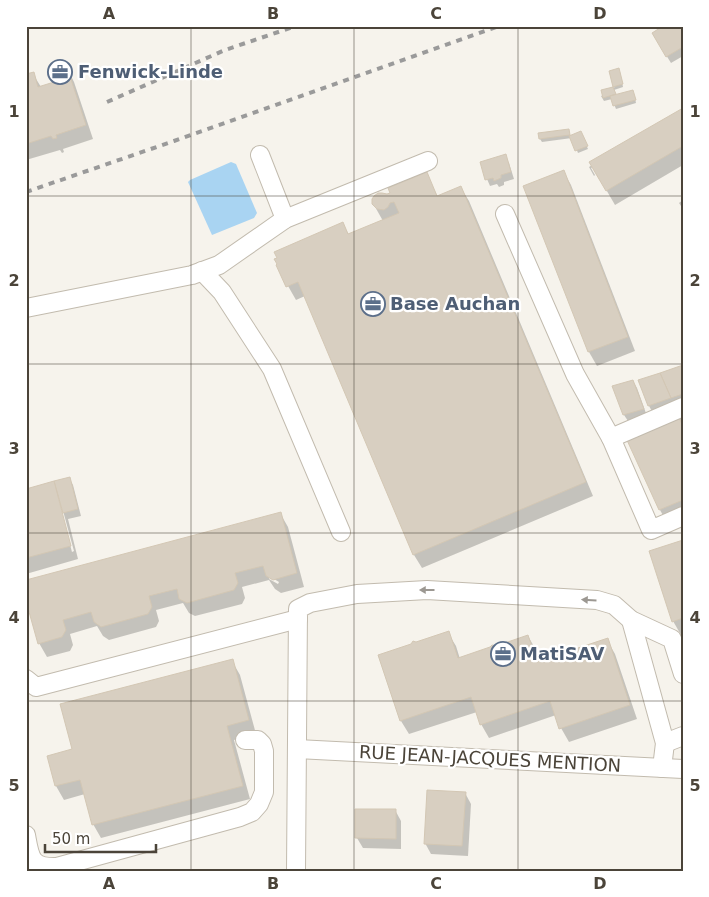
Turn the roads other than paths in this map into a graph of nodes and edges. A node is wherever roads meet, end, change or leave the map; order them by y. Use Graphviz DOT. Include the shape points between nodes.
graph roads {
  1 [pos="260,155"];
  2 [pos="428,161"];
  3 [pos="506,214"];
  4 [pos="285,220"];
  5 [pos="202,271"];
  6 [pos="26,308"];
  7 [pos="683,407"];
  8 [pos="611,438"];
  9 [pos="683,516"];
  10 [pos="341,532"];
  11 [pos="298,614"];
  12 [pos="631,620"];
  13 [pos="683,674"];
  14 [pos="26,679"];
  15 [pos="683,736"];
  16 [pos="245,740"];
  17 [pos="666,743"];
  18 [pos="297,749"];
  19 [pos="662,768"];
  20 [pos="683,770"];
  21 [pos="26,835"];
  22 [pos="296,871"];
  1 -- 4 [label="street"];
  2 -- 4 [label="street"];
  3 -- 8 [label="street" via="575,374"];
  4 -- 5 [label="street" via="219,265"];
  5 -- 6 [label="street" via="192,276"];
  5 -- 10 [label="street" via="222,292 272,369"];
  7 -- 8 [label="street"];
  8 -- 9 [label="street" via="651,530"];
  12 -- 11 [label="street, one-way" via="614,605 597,600 427,590 358,594 310,603"];
  11 -- 14 [label="street" via="36,687"];
  11 -- 18 [label="street"];
  12 -- 13 [label="street" via="672,639"];
  12 -- 17 [label="street"];
  15 -- 17 [label="street"];
  16 -- 21 [label="street" via="258,740 264,751 264,792 252,812 57,866 45,867 36,863 30,856"];
  17 -- 19 [label="street"];
  18 -- 19 [label="street, RUE JEAN-JACQUES MENTION"];
  18 -- 22 [label="street"];
  19 -- 20 [label="street, RUE JEAN-JACQUES MENTION"];
}
